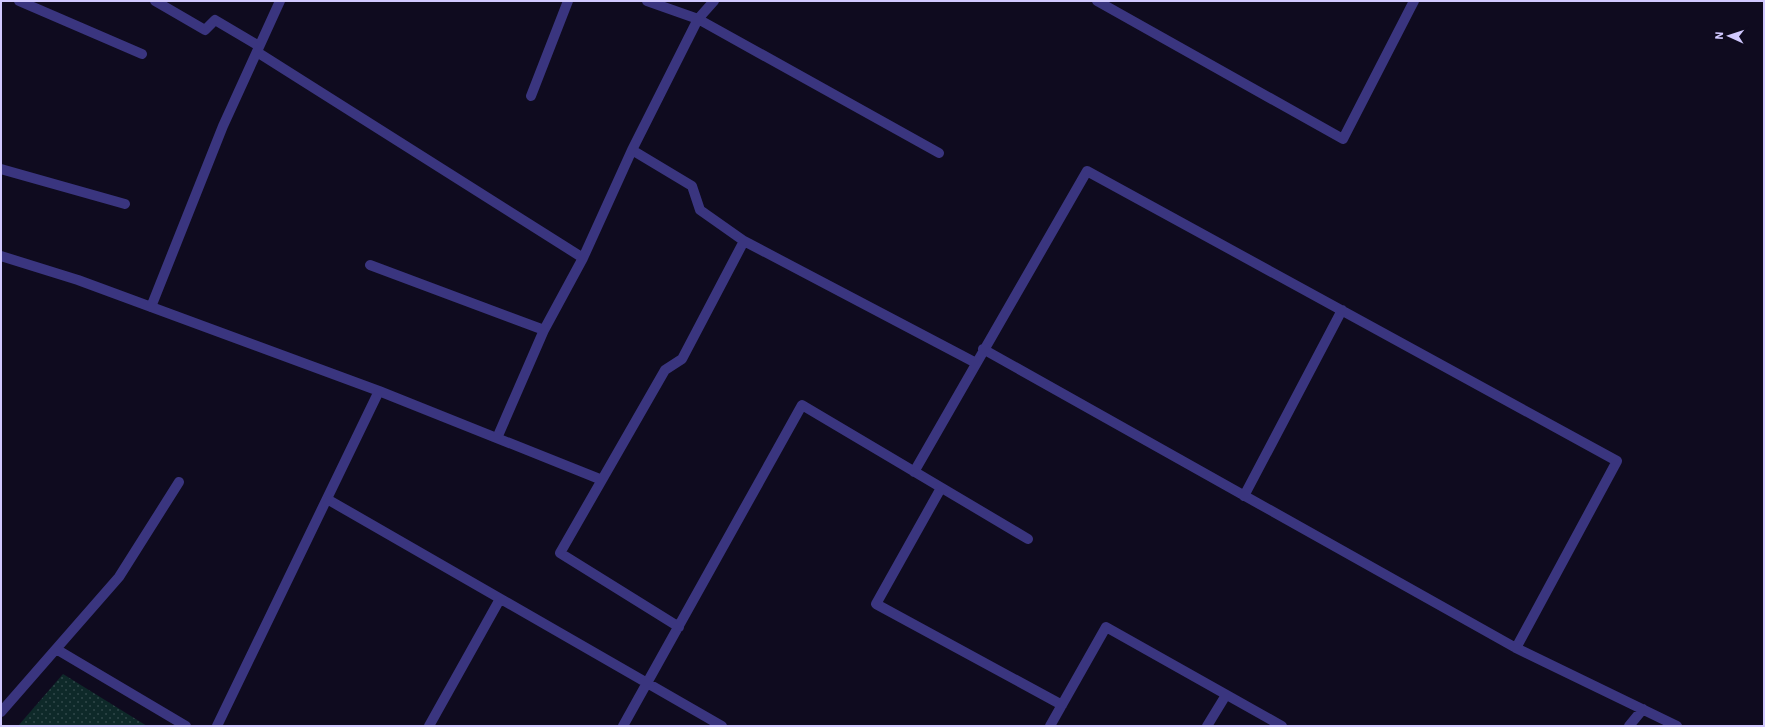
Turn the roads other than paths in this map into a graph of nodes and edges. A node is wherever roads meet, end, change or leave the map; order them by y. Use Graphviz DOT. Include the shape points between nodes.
graph roads {
  1 [pos="19,1"];
  2 [pos="154,1"];
  3 [pos="280,1"];
  4 [pos="568,1"];
  5 [pos="647,1"];
  6 [pos="714,1"];
  7 [pos="1097,1"];
  8 [pos="1414,1"];
  9 [pos="698,20"];
  10 [pos="258,49"];
  11 [pos="142,54"];
  12 [pos="531,96"];
  13 [pos="632,150"];
  14 [pos="939,153"];
  15 [pos="1,169"];
  16 [pos="125,204"];
  17 [pos="744,241"];
  18 [pos="1,256"];
  19 [pos="583,258"];
  20 [pos="370,265"];
  21 [pos="151,307"];
  22 [pos="1342,310"];
  23 [pos="544,330"];
  24 [pos="983,349"];
  25 [pos="976,363"];
  26 [pos="380,391"];
  27 [pos="497,438"];
  28 [pos="914,472"];
  29 [pos="602,480"];
  30 [pos="180,482"];
  31 [pos="941,488"];
  32 [pos="1244,496"];
  33 [pos="327,499"];
  34 [pos="1028,540"];
  35 [pos="500,598"];
  36 [pos="679,627"];
  37 [pos="1516,648"];
  38 [pos="56,649"];
  39 [pos="647,683"];
  40 [pos="1226,695"];
  41 [pos="1062,705"];
  42 [pos="1643,710"];
  43 [pos="1,712"];
  44 [pos="186,726"];
  45 [pos="217,726"];
  46 [pos="429,726"];
  47 [pos="623,726"];
  48 [pos="722,726"];
  49 [pos="1050,726"];
  50 [pos="1207,726"];
  51 [pos="1282,726"];
  52 [pos="1629,726"];
  53 [pos="1677,726"];
  1 -- 11 [label="street"];
  2 -- 10 [label="street" via="204,30 215,20"];
  3 -- 10 [label="street"];
  4 -- 12 [label="street"];
  5 -- 9 [label="street"];
  6 -- 9 [label="street"];
  7 -- 8 [label="street" via="1343,139"];
  9 -- 13 [label="street"];
  9 -- 14 [label="street"];
  10 -- 19 [label="street"];
  10 -- 21 [label="street" via="223,126"];
  13 -- 17 [label="street" via="692,186 700,210"];
  13 -- 19 [label="street"];
  15 -- 16 [label="street"];
  17 -- 25 [label="street"];
  17 -- 29 [label="street" via="682,359 665,370"];
  18 -- 21 [label="street" via="78,280"];
  19 -- 23 [label="street"];
  20 -- 23 [label="street"];
  21 -- 26 [label="street"];
  22 -- 24 [label="street" via="1087,171"];
  22 -- 32 [label="street"];
  22 -- 37 [label="street" via="1616,461"];
  23 -- 27 [label="street"];
  24 -- 25 [label="street"];
  24 -- 32 [label="street"];
  25 -- 28 [label="street"];
  26 -- 27 [label="street"];
  26 -- 33 [label="street"];
  27 -- 29 [label="street"];
  28 -- 31 [label="street"];
  28 -- 36 [label="street" via="802,405"];
  29 -- 36 [label="street" via="560,553"];
  30 -- 38 [label="street" via="119,577"];
  31 -- 34 [label="street"];
  31 -- 41 [label="street" via="876,604"];
  32 -- 37 [label="street"];
  33 -- 35 [label="street"];
  33 -- 45 [label="street"];
  35 -- 39 [label="street"];
  35 -- 46 [label="street"];
  36 -- 39 [label="street"];
  37 -- 42 [label="street"];
  38 -- 43 [label="street"];
  38 -- 44 [label="street"];
  39 -- 47 [label="street"];
  39 -- 48 [label="street"];
  40 -- 41 [label="street" via="1106,627"];
  40 -- 50 [label="street"];
  40 -- 51 [label="street"];
  41 -- 49 [label="street"];
  42 -- 52 [label="street"];
  42 -- 53 [label="street"];
}
